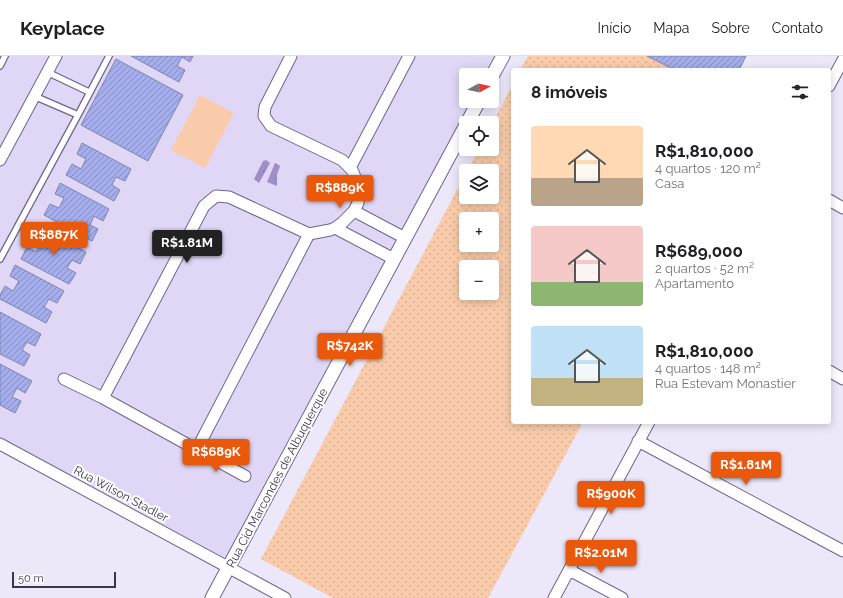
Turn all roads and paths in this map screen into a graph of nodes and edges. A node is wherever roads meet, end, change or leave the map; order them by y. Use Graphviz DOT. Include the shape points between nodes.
graph roads {
  1 [pos="5,56"];
  2 [pos="56,56"];
  3 [pos="109,56"];
  4 [pos="291,56"];
  5 [pos="409,56"];
  6 [pos="503,56"];
  7 [pos="843,60"];
  8 [pos="0,66"];
  9 [pos="496,68"];
  10 [pos="47,72"];
  11 [pos="831,82"];
  12 [pos="89,92"];
  13 [pos="34,96"];
  14 [pos="78,115"];
  15 [pos="459,137"];
  16 [pos="0,160"];
  17 [pos="350,168"];
  18 [pos="831,201"];
  19 [pos="843,208"];
  20 [pos="354,211"];
  21 [pos="335,228"];
  22 [pos="309,234"];
  23 [pos="405,238"];
  24 [pos="0,259"];
  25 [pos="394,259"];
  26 [pos="831,372"];
  27 [pos="64,379"];
  28 [pos="843,379"];
  29 [pos="103,398"];
  30 [pos="648,424"];
  31 [pos="638,441"];
  32 [pos="0,444"];
  33 [pos="197,449"];
  34 [pos="245,476"];
  35 [pos="843,551"];
  36 [pos="229,567"];
  37 [pos="569,570"];
  38 [pos="212,598"];
  39 [pos="285,598"];
  40 [pos="554,598"];
  41 [pos="622,598"];
  1 -- 8 [label="lane"];
  2 -- 10 [label="street"];
  3 -- 12 [label="lane"];
  4 -- 17 [label="street" via="265,107 264,116 270,126 342,160"];
  5 -- 17 [label="street"];
  6 -- 9 [label="street"];
  7 -- 11 [label="street"];
  10 -- 12 [label="lane"];
  10 -- 13 [label="street"];
  12 -- 14 [label="lane"];
  13 -- 14 [label="lane"];
  13 -- 16 [label="street"];
  14 -- 24 [label="lane"];
  15 -- 23 [label="street, Rua Cid Marcondes de Albuquerque"];
  17 -- 20 [label="street" via="360,189"];
  18 -- 19 [label="street"];
  20 -- 21 [label="street"];
  20 -- 23 [label="street"];
  21 -- 22 [label="street"];
  21 -- 25 [label="street"];
  22 -- 29 [label="street" via="229,197 216,196 204,206"];
  22 -- 33 [label="street"];
  23 -- 25 [label="street, Rua Cid Marcondes de Albuquerque"];
  25 -- 36 [label="street, Rua Cid Marcondes de Albuquerque"];
  26 -- 28 [label="street"];
  27 -- 29 [label="street"];
  29 -- 33 [label="street"];
  30 -- 31 [label="street"];
  31 -- 35 [label="street"];
  31 -- 37 [label="street"];
  32 -- 36 [label="street, Rua Wilson Stadler"];
  33 -- 34 [label="street"];
  36 -- 38 [label="street, Rua Cid Marcondes de Albuquerque"];
  36 -- 39 [label="street, Rua Wilson Stadler"];
  37 -- 40 [label="street"];
  37 -- 41 [label="street"];
}
